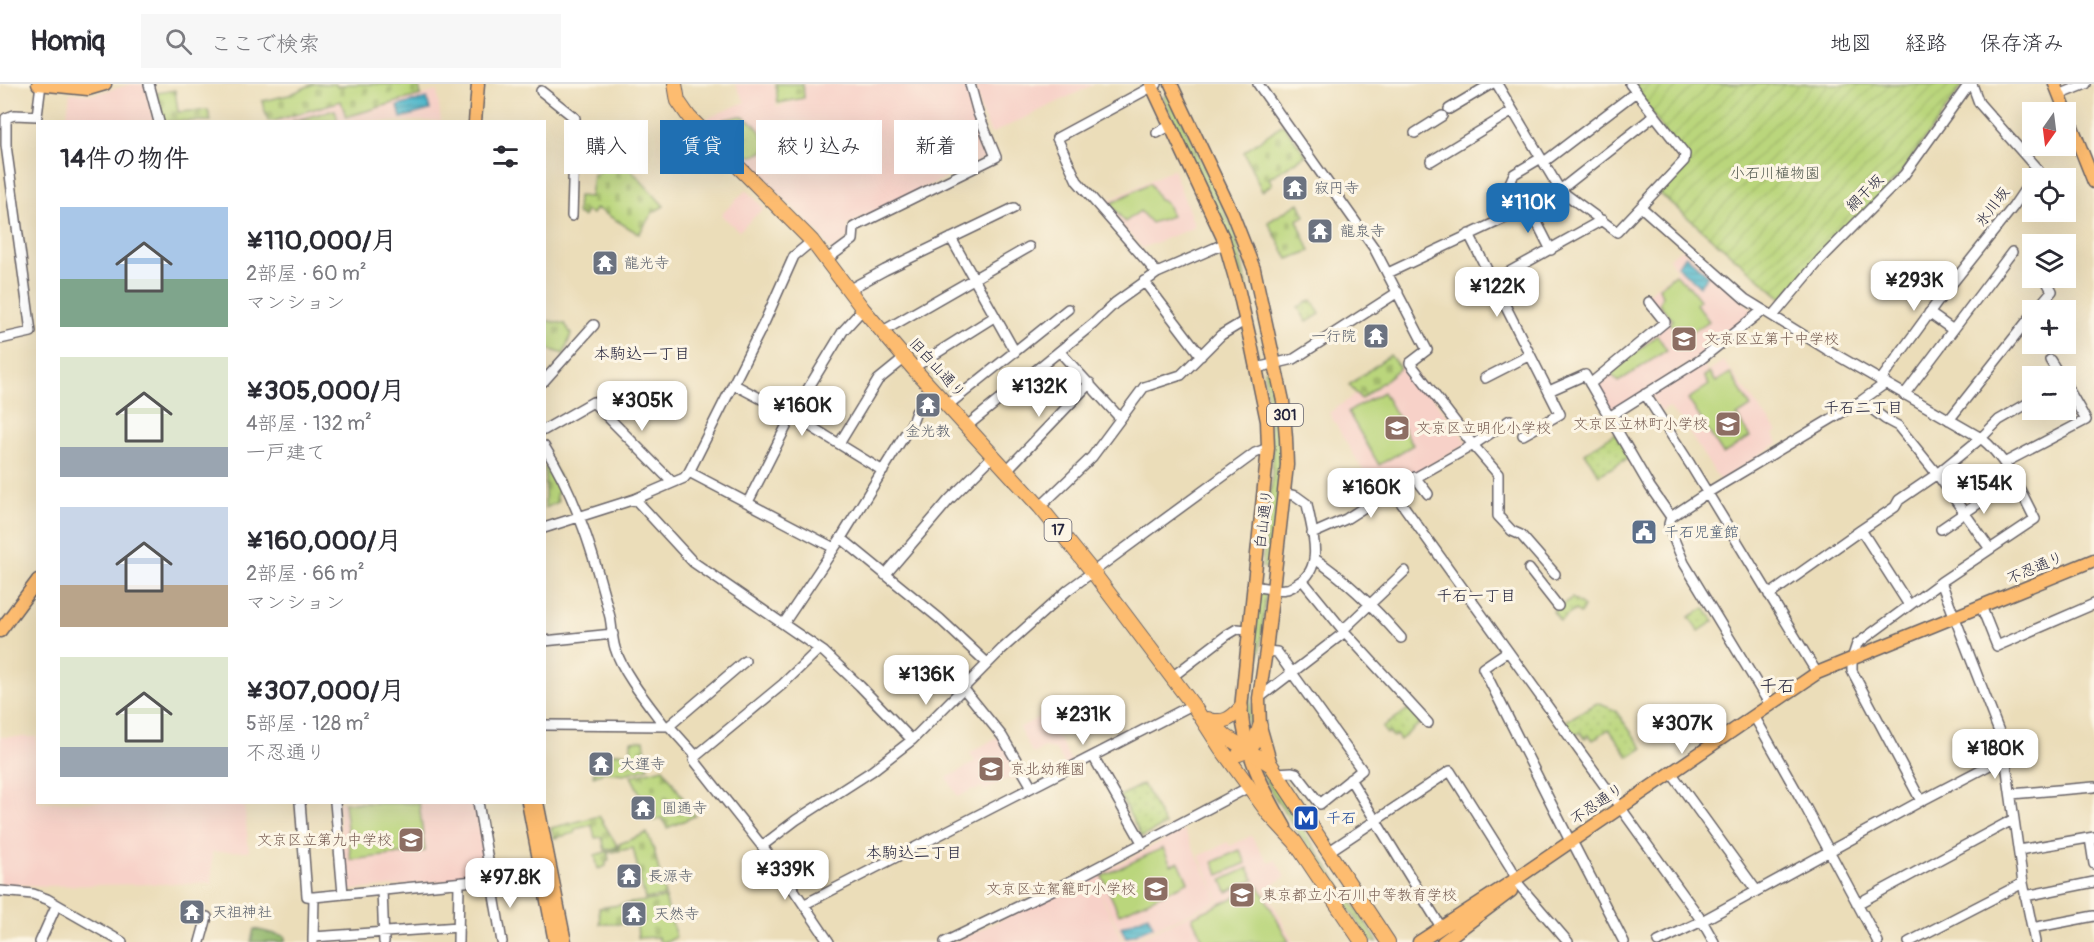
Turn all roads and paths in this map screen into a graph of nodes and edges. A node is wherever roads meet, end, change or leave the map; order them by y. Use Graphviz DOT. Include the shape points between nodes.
graph roads {
  1 [pos="40,84"];
  2 [pos="105,84"];
  3 [pos="149,84"];
  4 [pos="478,84"];
  5 [pos="486,84"];
  6 [pos="675,84"];
  7 [pos="970,84"];
  8 [pos="1171,84"];
  9 [pos="1258,84"];
  10 [pos="1491,84"];
  11 [pos="1497,84"];
  12 [pos="1971,84"];
  13 [pos="2086,84"];
  14 [pos="1153,85"];
  15 [pos="1633,88"];
  16 [pos="2057,89"];
  17 [pos="541,91"];
  18 [pos="1513,111"];
  19 [pos="1654,116"];
  20 [pos="158,120"];
  21 [pos="475,120"];
  22 [pos="483,120"];
  23 [pos="1171,125"];
  24 [pos="1157,133"];
  25 [pos="1415,133"];
  26 [pos="1542,160"];
  27 [pos="1431,161"];
  28 [pos="2091,166"];
  29 [pos="2094,182"];
  30 [pos="1560,190"];
  31 [pos="1641,207"];
  32 [pos="1014,208"];
  33 [pos="1526,208"];
  34 [pos="572,216"];
  35 [pos="1602,220"];
  36 [pos="1469,234"];
  37 [pos="951,238"];
  38 [pos="812,241"];
  39 [pos="1226,243"];
  40 [pos="1246,246"];
  41 [pos="1029,247"];
  42 [pos="1551,250"];
  43 [pos="2012,252"];
  44 [pos="826,260"];
  45 [pos="1157,273"];
  46 [pos="1388,273"];
  47 [pos="973,278"];
  48 [pos="1144,281"];
  49 [pos="1493,281"];
  50 [pos="2050,288"];
  51 [pos="850,290"];
  52 [pos="1398,292"];
  53 [pos="2044,300"];
  54 [pos="1649,302"];
  55 [pos="863,309"];
  56 [pos="1068,309"];
  57 [pos="1763,310"];
  58 [pos="1929,313"];
  59 [pos="1773,316"];
  60 [pos="994,317"];
  61 [pos="1246,320"];
  62 [pos="594,325"];
  63 [pos="2022,327"];
  64 [pos="1953,330"];
  65 [pos="883,331"];
  66 [pos="0,339"];
  67 [pos="1015,352"];
  68 [pos="1060,352"];
  69 [pos="1530,355"];
  70 [pos="1201,356"];
  71 [pos="2050,360"];
  72 [pos="909,363"];
  73 [pos="1276,365"];
  74 [pos="2054,366"];
  75 [pos="1256,368"];
  76 [pos="1485,378"];
  77 [pos="546,379"];
  78 [pos="1883,382"];
  79 [pos="1090,383"];
  80 [pos="733,384"];
  81 [pos="1590,384"];
  82 [pos="934,391"];
  83 [pos="1549,391"];
  84 [pos="1645,394"];
  85 [pos="1904,395"];
  86 [pos="1862,401"];
  87 [pos="2076,402"];
  88 [pos="948,405"];
  89 [pos="2022,407"];
  90 [pos="792,415"];
  91 [pos="1609,417"];
  92 [pos="1120,418"];
  93 [pos="1510,420"];
  94 [pos="1949,420"];
  95 [pos="967,426"];
  96 [pos="546,429"];
  97 [pos="1523,435"];
  98 [pos="1980,438"];
  99 [pos="839,444"];
  100 [pos="1473,445"];
  101 [pos="1269,448"];
  102 [pos="546,449"];
  103 [pos="993,456"];
  104 [pos="2004,463"];
  105 [pos="883,471"];
  106 [pos="1006,471"];
  107 [pos="689,472"];
  108 [pos="1937,474"];
  109 [pos="1415,477"];
  110 [pos="2014,478"];
  111 [pos="672,482"];
  112 [pos="1392,490"];
  113 [pos="1284,493"];
  114 [pos="1707,493"];
  115 [pos="1428,495"];
  116 [pos="635,499"];
  117 [pos="748,502"];
  118 [pos="1040,507"];
  119 [pos="1964,513"];
  120 [pos="578,517"];
  121 [pos="1671,517"];
  122 [pos="546,527"];
  123 [pos="1941,529"];
  124 [pos="1861,530"];
  125 [pos="1312,534"];
  126 [pos="842,538"];
  127 [pos="834,548"];
  128 [pos="1990,549"];
  129 [pos="1315,559"];
  130 [pos="2094,560"];
  131 [pos="1529,569"];
  132 [pos="1092,571"];
  133 [pos="1405,571"];
  134 [pos="1555,574"];
  135 [pos="885,575"];
  136 [pos="1303,581"];
  137 [pos="1941,582"];
  138 [pos="36,583"];
  139 [pos="1252,586"];
  140 [pos="1273,588"];
  141 [pos="1769,595"];
  142 [pos="1370,604"];
  143 [pos="2094,604"];
  144 [pos="1909,605"];
  145 [pos="1558,606"];
  146 [pos="1981,606"];
  147 [pos="1955,618"];
  148 [pos="784,624"];
  149 [pos="1247,630"];
  150 [pos="1344,631"];
  151 [pos="0,632"];
  152 [pos="613,634"];
  153 [pos="1401,638"];
  154 [pos="546,641"];
  155 [pos="819,650"];
  156 [pos="1266,651"];
  157 [pos="1508,651"];
  158 [pos="745,661"];
  159 [pos="987,663"];
  160 [pos="1852,663"];
  161 [pos="1292,673"];
  162 [pos="1817,673"];
  163 [pos="1172,677"];
  164 [pos="963,688"];
  165 [pos="1259,698"];
  166 [pos="1770,705"];
  167 [pos="1194,706"];
  168 [pos="1240,708"];
  169 [pos="1756,719"];
  170 [pos="1209,720"];
  171 [pos="1428,723"];
  172 [pos="546,725"];
  173 [pos="667,726"];
  174 [pos="1260,726"];
  175 [pos="912,740"];
  176 [pos="1223,751"];
  177 [pos="1248,751"];
  178 [pos="696,756"];
  179 [pos="1093,756"];
  180 [pos="2005,757"];
  181 [pos="1274,769"];
  182 [pos="1675,778"];
  183 [pos="1350,779"];
  184 [pos="1032,787"];
  185 [pos="1249,787"];
  186 [pos="2094,787"];
  187 [pos="2012,794"];
  188 [pos="1921,801"];
  189 [pos="300,804"];
  190 [pos="335,804"];
  191 [pos="478,804"];
  192 [pos="529,804"];
  193 [pos="537,804"];
  194 [pos="1622,810"];
  195 [pos="2014,819"];
  196 [pos="1375,821"];
  197 [pos="2092,838"];
  198 [pos="1294,842"];
  199 [pos="1143,843"];
  200 [pos="1573,844"];
  201 [pos="762,846"];
  202 [pos="2019,850"];
  203 [pos="1829,851"];
  204 [pos="1328,852"];
  205 [pos="2094,864"];
  206 [pos="546,871"];
  207 [pos="491,880"];
  208 [pos="1517,882"];
  209 [pos="2094,882"];
  210 [pos="459,883"];
  211 [pos="2023,883"];
  212 [pos="382,890"];
  213 [pos="1756,890"];
  214 [pos="0,891"];
  215 [pos="343,894"];
  216 [pos="2025,896"];
  217 [pos="314,897"];
  218 [pos="1857,903"];
  219 [pos="805,904"];
  220 [pos="56,906"];
  221 [pos="2094,916"];
  222 [pos="207,917"];
  223 [pos="1702,921"];
  224 [pos="459,927"];
  225 [pos="2033,928"];
  226 [pos="383,937"];
  227 [pos="1446,938"];
  228 [pos="313,940"];
  229 [pos="40,942"];
  230 [pos="122,942"];
  231 [pos="200,942"];
  232 [pos="458,942"];
  233 [pos="502,942"];
  234 [pos="555,942"];
  235 [pos="565,942"];
  236 [pos="829,942"];
  237 [pos="945,942"];
  238 [pos="1362,942"];
  239 [pos="1388,942"];
  240 [pos="1419,942"];
  241 [pos="1568,942"];
  242 [pos="1624,942"];
  243 [pos="1658,942"];
  244 [pos="1714,942"];
  245 [pos="1878,942"];
  246 [pos="1909,942"];
  247 [pos="2035,942"];
  1 -- 2 [label="main road" via="88,89"];
  1 -- 66 [label="street" via="37,116 6,118 6,145 31,332"];
  3 -- 20 [label="street"];
  4 -- 21 [label="main road"];
  5 -- 22 [label="main road"];
  6 -- 38 [label="highway, 旧白山通り / 17" via="678,100 689,117"];
  7 -- 44 [label="street" via="996,157 854,227 853,240"];
  8 -- 40 [label="main road, 白山通り / 301"];
  9 -- 46 [label="street" via="1354,217"];
  10 -- 25 [label="street"];
  11 -- 18 [label="street"];
  12 -- 58 [label="street, 氷川坂" via="1979,103 2038,170"];
  12 -- 59 [label="street, 網干坂" via="1904,175 1820,260"];
  13 -- 16 [label="street"];
  14 -- 23 [label="main road, 白山通り / 301"];
  14 -- 45 [label="street" via="1057,138 1077,181"];
  15 -- 19 [label="street"];
  15 -- 26 [label="street"];
  16 -- 28 [label="main road"];
  17 -- 34 [label="street" via="575,118"];
  18 -- 26 [label="street"];
  18 -- 27 [label="street"];
  19 -- 30 [label="street"];
  19 -- 31 [label="street" via="1685,154 1684,161"];
  23 -- 24 [label="street"];
  23 -- 39 [label="main road, 白山通り / 301"];
  26 -- 30 [label="street"];
  26 -- 33 [label="street" via="1514,174 1510,183"];
  28 -- 29 [label="main road"];
  30 -- 33 [label="street"];
  30 -- 35 [label="street"];
  31 -- 35 [label="street" via="1617,232"];
  31 -- 57 [label="street" via="1745,299"];
  32 -- 37 [label="street"];
  33 -- 36 [label="street"];
  33 -- 42 [label="street"];
  35 -- 42 [label="street"];
  36 -- 46 [label="street"];
  36 -- 49 [label="street"];
  37 -- 47 [label="street"];
  37 -- 51 [label="street"];
  38 -- 44 [label="highway, 旧白山通り / 17"];
  38 -- 80 [label="street" via="794,256"];
  39 -- 45 [label="street"];
  39 -- 61 [label="main road, 白山通り / 301"];
  40 -- 61 [label="main road" via="1256,310"];
  40 -- 73 [label="main road, 白山通り / 301"];
  41 -- 47 [label="street"];
  42 -- 49 [label="street"];
  43 -- 64 [label="street"];
  44 -- 51 [label="highway, 旧白山通り / 17"];
  45 -- 48 [label="street"];
  46 -- 52 [label="street"];
  47 -- 60 [label="street"];
  47 -- 65 [label="street"];
  48 -- 68 [label="street"];
  48 -- 70 [label="street"];
  49 -- 69 [label="street"];
  50 -- 53 [label="street"];
  51 -- 55 [label="highway, 旧白山通り / 17"];
  52 -- 73 [label="street" via="1294,359"];
  52 -- 100 [label="street" via="1427,350 1410,363"];
  54 -- 81 [label="street" via="1665,322"];
  55 -- 65 [label="highway, 旧白山通り / 17"];
  55 -- 90 [label="street" via="843,330"];
  56 -- 67 [label="street"];
  57 -- 59 [label="street"];
  57 -- 84 [label="street" via="1700,360"];
  58 -- 64 [label="street"];
  58 -- 78 [label="street, 氷川坂"];
  59 -- 78 [label="street"];
  60 -- 67 [label="street"];
  60 -- 72 [label="street"];
  61 -- 70 [label="street" via="1221,335"];
  61 -- 75 [label="main road, 白山通り / 301"];
  62 -- 77 [label="street"];
  63 -- 94 [label="street"];
  64 -- 85 [label="street"];
  65 -- 72 [label="highway, 旧白山通り / 17"];
  67 -- 88 [label="street"];
  68 -- 79 [label="street"];
  68 -- 95 [label="street"];
  69 -- 76 [label="street"];
  69 -- 83 [label="street"];
  70 -- 92 [label="street" via="1181,375 1143,387"];
  71 -- 74 [label="street"];
  72 -- 82 [label="highway, 旧白山通り / 17"];
  72 -- 99 [label="street" via="878,380"];
  73 -- 75 [label="street"];
  73 -- 113 [label="main road, 白山通り / 301" via="1287,438"];
  75 -- 101 [label="main road, 白山通り / 301"];
  78 -- 85 [label="street"];
  78 -- 86 [label="street, 氷川坂"];
  79 -- 92 [label="street"];
  79 -- 106 [label="street"];
  80 -- 90 [label="street"];
  80 -- 107 [label="street"];
  81 -- 83 [label="street" via="1585,375"];
  81 -- 91 [label="street"];
  82 -- 88 [label="highway, 旧白山通り / 17"];
  82 -- 105 [label="street" via="916,412"];
  83 -- 97 [label="street" via="1560,414"];
  84 -- 91 [label="street"];
  84 -- 114 [label="street"];
  85 -- 94 [label="street"];
  86 -- 108 [label="street" via="1898,426"];
  86 -- 114 [label="street, 氷川坂"];
  87 -- 104 [label="street" via="2086,420"];
  88 -- 95 [label="highway, 旧白山通り / 17"];
  89 -- 98 [label="street" via="1999,420"];
  90 -- 99 [label="street"];
  90 -- 117 [label="street"];
  91 -- 121 [label="street"];
  92 -- 118 [label="street" via="1092,457"];
  93 -- 100 [label="street"];
  94 -- 98 [label="street"];
  95 -- 103 [label="highway, 旧白山通り / 17"];
  96 -- 111 [label="street" via="592,402"];
  98 -- 104 [label="street"];
  98 -- 108 [label="street"];
  99 -- 105 [label="street"];
  100 -- 109 [label="street"];
  100 -- 134 [label="street" via="1498,474 1498,516 1521,535"];
  101 -- 132 [label="street" via="1255,453"];
  101 -- 139 [label="main road, 白山通り / 301"];
  102 -- 120 [label="street" via="560,471"];
  103 -- 106 [label="highway, 旧白山通り / 17"];
  103 -- 135 [label="street" via="949,500"];
  104 -- 110 [label="street"];
  105 -- 126 [label="street"];
  106 -- 118 [label="highway, 旧白山通り / 17"];
  107 -- 111 [label="street"];
  107 -- 117 [label="street"];
  108 -- 119 [label="street"];
  108 -- 124 [label="street"];
  109 -- 112 [label="street"];
  109 -- 115 [label="street"];
  110 -- 119 [label="street"];
  110 -- 128 [label="street" via="2035,519"];
  111 -- 116 [label="street"];
  112 -- 125 [label="street" via="1346,519"];
  112 -- 157 [label="street"];
  113 -- 125 [label="street" via="1305,501"];
  113 -- 140 [label="main road, 白山通り / 301"];
  114 -- 121 [label="street, 氷川坂"];
  114 -- 141 [label="street"];
  116 -- 120 [label="street"];
  116 -- 148 [label="street" via="693,562"];
  117 -- 127 [label="street"];
  118 -- 132 [label="highway, 旧白山通り / 17"];
  119 -- 123 [label="street"];
  119 -- 128 [label="street"];
  120 -- 122 [label="street"];
  120 -- 152 [label="street"];
  121 -- 166 [label="street" via="1670,530 1684,563"];
  124 -- 141 [label="street"];
  124 -- 144 [label="street"];
  125 -- 129 [label="street"];
  126 -- 127 [label="street"];
  126 -- 135 [label="street"];
  127 -- 148 [label="street"];
  128 -- 137 [label="street"];
  129 -- 136 [label="street"];
  129 -- 142 [label="street" via="1340,575"];
  130 -- 146 [label="main road, 不忍通り"];
  131 -- 145 [label="street"];
  132 -- 159 [label="street"];
  132 -- 163 [label="highway, 旧白山通り / 17"];
  133 -- 142 [label="street"];
  135 -- 159 [label="street"];
  136 -- 140 [label="street" via="1284,590"];
  136 -- 150 [label="street"];
  137 -- 144 [label="street"];
  137 -- 147 [label="street"];
  138 -- 151 [label="main road"];
  139 -- 140 [label="street"];
  139 -- 149 [label="main road, 白山通り / 301"];
  140 -- 156 [label="main road, 白山通り / 301"];
  141 -- 162 [label="street"];
  142 -- 150 [label="street"];
  142 -- 153 [label="street"];
  143 -- 146 [label="street" via="1997,646"];
  144 -- 160 [label="street" via="1858,642"];
  146 -- 147 [label="main road, 不忍通り"];
  147 -- 160 [label="main road, 不忍通り" via="1948,625"];
  147 -- 180 [label="street" via="2003,742"];
  148 -- 155 [label="street"];
  149 -- 163 [label="street" via="1237,629 1227,635"];
  149 -- 168 [label="main road, 白山通り / 301"];
  150 -- 161 [label="street"];
  150 -- 171 [label="street"];
  152 -- 154 [label="street"];
  152 -- 173 [label="street" via="628,673"];
  155 -- 175 [label="street"];
  155 -- 178 [label="street"];
  156 -- 161 [label="street" via="1277,652"];
  156 -- 165 [label="main road, 白山通り / 301"];
  157 -- 194 [label="street"];
  157 -- 200 [label="street" via="1482,668"];
  158 -- 173 [label="street"];
  159 -- 164 [label="street"];
  160 -- 162 [label="main road, 不忍通り"];
  160 -- 169 [label="main road, 不忍通り"];
  160 -- 188 [label="street" via="1852,671"];
  161 -- 165 [label="street"];
  161 -- 183 [label="street" via="1362,770"];
  162 -- 166 [label="main road, 不忍通り"];
  163 -- 167 [label="highway, 旧白山通り / 17"];
  164 -- 175 [label="street"];
  164 -- 184 [label="street" via="1002,736"];
  165 -- 174 [label="main road, 白山通り / 301"];
  166 -- 169 [label="main road, 不忍通り"];
  167 -- 170 [label="highway, 17"];
  167 -- 176 [label="highway, 17"];
  167 -- 179 [label="street"];
  168 -- 170 [label="highway" via="1222,723"];
  168 -- 177 [label="main road, 白山通り / 301"];
  169 -- 182 [label="main road, 不忍通り"];
  169 -- 194 [label="main road, 不忍通り"];
  169 -- 203 [label="street"];
  170 -- 177 [label="highway, 17"];
  172 -- 173 [label="street"];
  173 -- 178 [label="street"];
  174 -- 177 [label="highway"];
  174 -- 181 [label="main road, 白山通り / 301"];
  175 -- 201 [label="street"];
  176 -- 177 [label="highway"];
  176 -- 185 [label="highway, 17"];
  177 -- 181 [label="highway, 17"];
  177 -- 198 [label="main road, 白山通り / 301" via="1262,788"];
  178 -- 201 [label="street" via="694,760"];
  179 -- 184 [label="street"];
  179 -- 199 [label="street"];
  180 -- 187 [label="street"];
  180 -- 188 [label="street"];
  181 -- 183 [label="street" via="1296,773 1320,804"];
  181 -- 204 [label="highway, 白山通り / 17"];
  182 -- 194 [label="main road, 不忍通り"];
  182 -- 213 [label="street"];
  183 -- 196 [label="street"];
  184 -- 219 [label="street"];
  185 -- 198 [label="highway, 17"];
  185 -- 199 [label="street"];
  186 -- 187 [label="street"];
  187 -- 195 [label="street"];
  188 -- 203 [label="street"];
  189 -- 217 [label="street" via="307,896"];
  190 -- 215 [label="street"];
  191 -- 207 [label="street"];
  192 -- 206 [label="main road"];
  193 -- 206 [label="main road"];
  194 -- 200 [label="main road, 不忍通り"];
  194 -- 223 [label="street"];
  195 -- 202 [label="street"];
  195 -- 218 [label="street"];
  196 -- 204 [label="street"];
  196 -- 208 [label="street" via="1450,771"];
  196 -- 227 [label="street"];
  197 -- 202 [label="street"];
  197 -- 205 [label="street"];
  198 -- 238 [label="highway, 白山通り / 17"];
  199 -- 237 [label="street"];
  200 -- 208 [label="main road, 不忍通り"];
  200 -- 242 [label="street"];
  201 -- 219 [label="street"];
  202 -- 211 [label="street"];
  203 -- 213 [label="street"];
  203 -- 218 [label="street"];
  204 -- 239 [label="highway, 白山通り / 17"];
  206 -- 207 [label="street"];
  206 -- 234 [label="main road"];
  206 -- 235 [label="main road"];
  207 -- 210 [label="street"];
  207 -- 233 [label="street"];
  208 -- 227 [label="main road, 不忍通り"];
  208 -- 241 [label="street"];
  209 -- 216 [label="street"];
  210 -- 212 [label="street"];
  210 -- 224 [label="street"];
  211 -- 216 [label="street"];
  211 -- 246 [label="street"];
  212 -- 215 [label="street"];
  212 -- 226 [label="street"];
  213 -- 223 [label="street"];
  214 -- 220 [label="street" via="33,894"];
  215 -- 217 [label="street"];
  216 -- 225 [label="street"];
  217 -- 228 [label="street"];
  218 -- 245 [label="street"];
  219 -- 236 [label="street"];
  220 -- 229 [label="street"];
  220 -- 230 [label="street"];
  221 -- 225 [label="street"];
  222 -- 231 [label="street"];
  223 -- 243 [label="street"];
  223 -- 244 [label="street"];
  224 -- 226 [label="street"];
  224 -- 232 [label="street"];
  225 -- 247 [label="street"];
  226 -- 228 [label="street"];
  227 -- 240 [label="main road, 不忍通り"];
}
